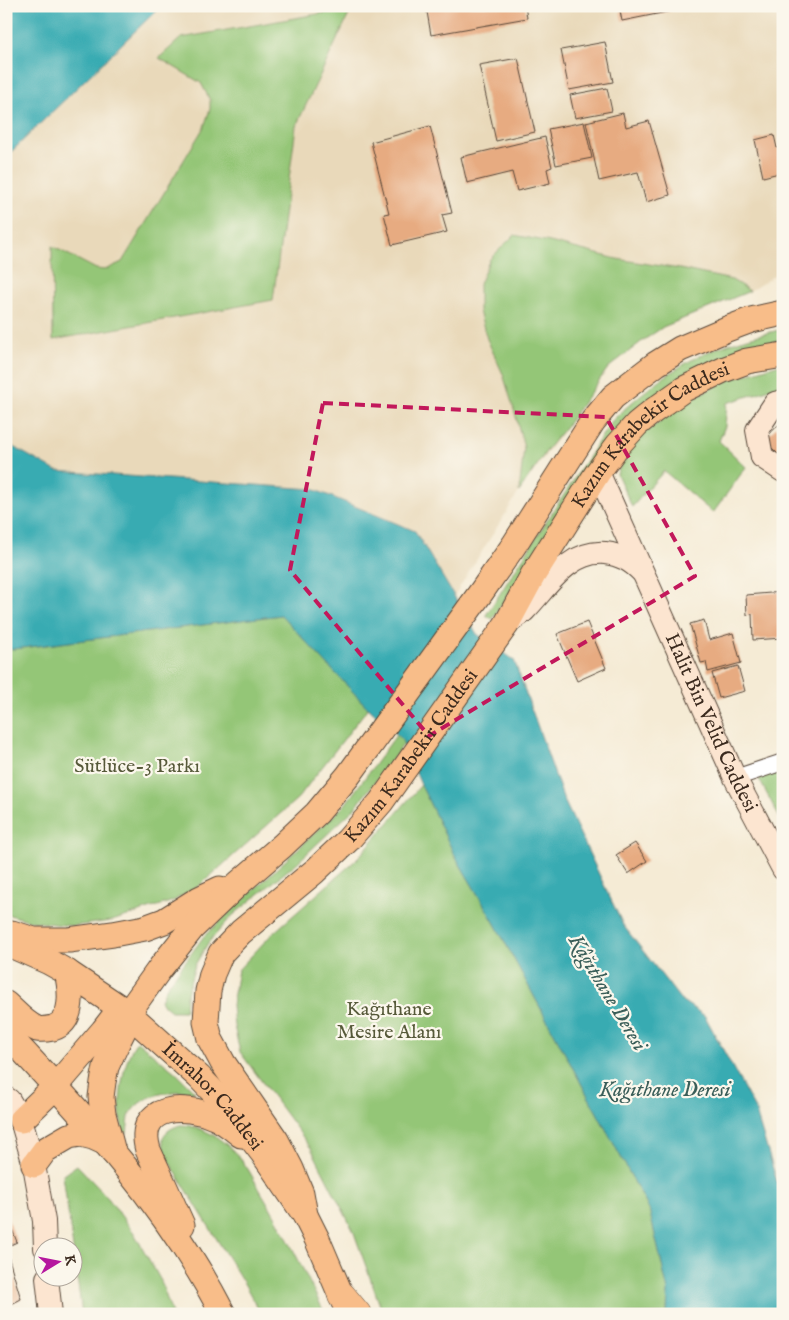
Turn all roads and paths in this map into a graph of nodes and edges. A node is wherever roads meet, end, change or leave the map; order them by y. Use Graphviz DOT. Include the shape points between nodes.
graph roads {
  1 [pos="783,313"];
  2 [pos="783,354"];
  3 [pos="780,403"];
  4 [pos="783,471"];
  5 [pos="598,472"];
  6 [pos="643,574"];
  7 [pos="506,625"];
  8 [pos="783,762"];
  9 [pos="735,778"];
  10 [pos="783,869"];
  11 [pos="239,882"];
  12 [pos="6,932"];
  13 [pos="6,943"];
  14 [pos="67,972"];
  15 [pos="6,1004"];
  16 [pos="128,1012"];
  17 [pos="6,1033"];
  18 [pos="55,1087"];
  19 [pos="6,1098"];
  20 [pos="21,1120"];
  21 [pos="109,1147"];
  22 [pos="262,1152"];
  23 [pos="34,1165"];
  24 [pos="305,1215"];
  25 [pos="45,1238"];
  26 [pos="48,1288"];
  27 [pos="218,1304"];
  28 [pos="349,1308"];
  29 [pos="51,1314"];
  30 [pos="228,1314"];
  1 -- 11 [label="main road, Kazım Karabekir Caddesi" via="727,328 680,349 613,397 593,421 514,545 348,776 317,813"];
  2 -- 5 [label="main road, Kazım Karabekir Caddesi" via="747,361 684,389 637,424"];
  3 -- 4 [label="main road" via="757,430 762,457"];
  5 -- 6 [label="main road, Halit Bin Velid Caddesi"];
  5 -- 7 [label="main road, Kazım Karabekir Caddesi" via="533,575"];
  6 -- 7 [label="main road, Halit Bin Velid Caddesi" via="622,556 598,553 580,557 562,569 525,610"];
  6 -- 9 [label="main road, Halit Bin Velid Caddesi"];
  7 -- 24 [label="main road, Kazım Karabekir Caddesi" via="381,802 348,840 230,942 212,974 206,1022 210,1039 292,1169"];
  8 -- 9 [label="street"];
  9 -- 10 [label="main road, Halit Bin Velid Caddesi"];
  11 -- 12 [label="main road" via="144,928 69,940 34,940"];
  11 -- 16 [label="main road, Kazım Karabekir Caddesi" via="192,928"];
  13 -- 14 [label="main road, İmrahor Caddesi"];
  14 -- 15 [label="main road" via="69,1007 62,1023 56,1027 47,1030 28,1024"];
  14 -- 16 [label="main road, İmrahor Caddesi"];
  16 -- 18 [label="main road" via="113,1018"];
  16 -- 21 [label="main road" via="103,1082 102,1114"];
  16 -- 22 [label="main road, İmrahor Caddesi" via="225,1104"];
  17 -- 18 [label="main road"];
  18 -- 20 [label="main road"];
  18 -- 21 [label="main road"];
  19 -- 20 [label="main road"];
  20 -- 23 [label="main road"];
  21 -- 23 [label="main road" via="93,1137 70,1136 45,1150"];
  21 -- 27 [label="main road" via="163,1215"];
  22 -- 24 [label="main road, İmrahor Caddesi"];
  22 -- 27 [label="main road" via="226,1123 188,1109 156,1115 147,1130 148,1150"];
  23 -- 25 [label="main road"];
  24 -- 28 [label="main road, İmrahor Caddesi"];
  26 -- 29 [label="main road"];
  27 -- 30 [label="main road"];
}
